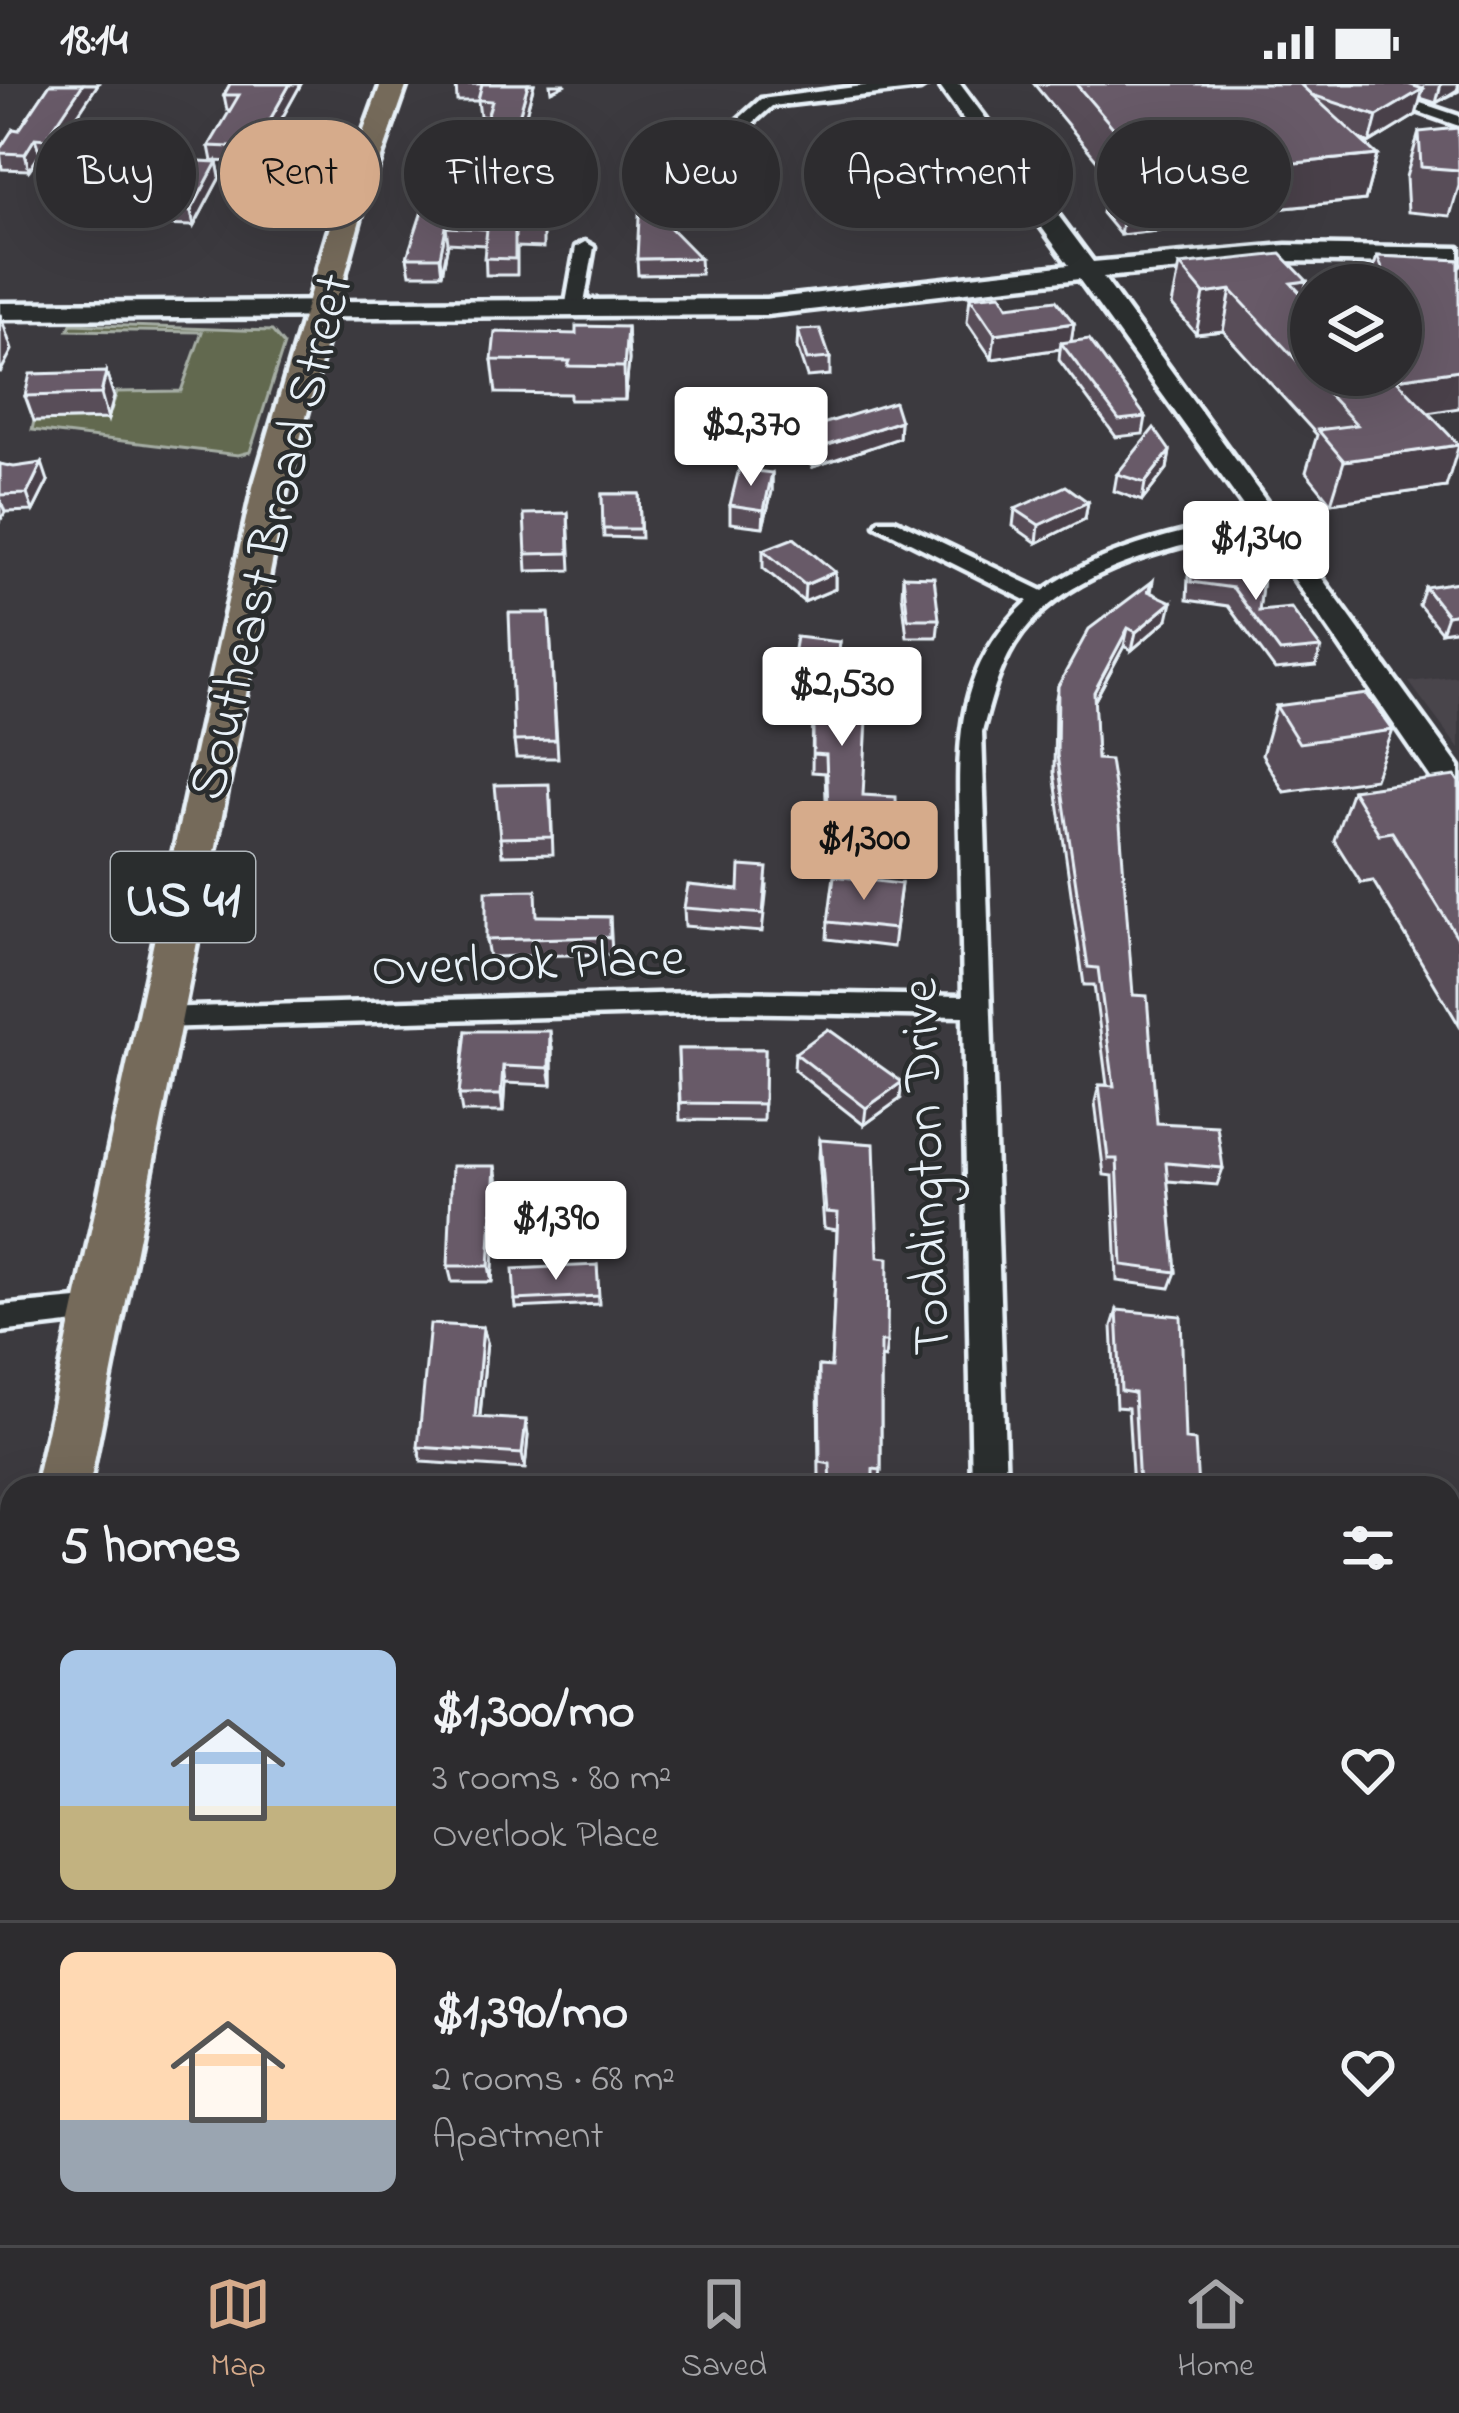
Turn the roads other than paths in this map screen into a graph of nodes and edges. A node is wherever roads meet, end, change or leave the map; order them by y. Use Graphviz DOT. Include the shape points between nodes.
graph roads {
  1 [pos="394,84"];
  2 [pos="920,84"];
  3 [pos="949,84"];
  4 [pos="1348,84"];
  5 [pos="747,120"];
  6 [pos="1459,121"];
  7 [pos="585,248"];
  8 [pos="1459,256"];
  9 [pos="1084,272"];
  10 [pos="574,309"];
  11 [pos="320,310"];
  12 [pos="0,311"];
  13 [pos="1268,519"];
  14 [pos="886,525"];
  15 [pos="1046,601"];
  16 [pos="1459,793"];
  17 [pos="974,1006"];
  18 [pos="157,1018"];
  19 [pos="100,1310"];
  20 [pos="0,1319"];
  21 [pos="65,1476"];
  22 [pos="989,1476"];
  1 -- 11 [label="main road, Southeast Broad Street / US 41"];
  2 -- 5 [label="street" via="767,102"];
  3 -- 9 [label="main road"];
  4 -- 6 [label="street"];
  7 -- 10 [label="street"];
  8 -- 9 [label="main road" via="1286,253"];
  9 -- 10 [label="main road" via="766,307"];
  9 -- 13 [label="main road"];
  10 -- 11 [label="main road"];
  11 -- 12 [label="main road"];
  11 -- 18 [label="main road, Southeast Broad Street / US 41" via="270,487"];
  13 -- 15 [label="street, Toddington Drive" via="1121,555"];
  13 -- 16 [label="main road"];
  14 -- 15 [label="street"];
  15 -- 17 [label="street, Toddington Drive" via="995,659 970,732"];
  17 -- 18 [label="street, Overlook Place" via="726,1002"];
  17 -- 22 [label="street, Toddington Drive"];
  18 -- 19 [label="main road, Southeast Broad Street / US 41"];
  19 -- 20 [label="street"];
  19 -- 21 [label="main road, Southeast Broad Street / US 41"];
}
